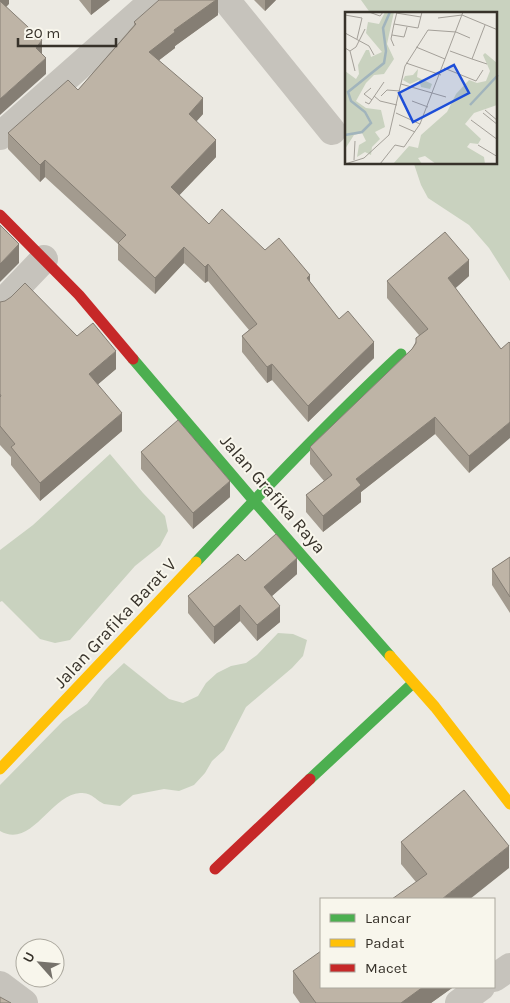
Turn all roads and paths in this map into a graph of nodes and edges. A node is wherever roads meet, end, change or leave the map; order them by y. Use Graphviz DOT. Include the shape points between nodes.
graph roads {
  1 [pos="154,0"];
  2 [pos="226,0"];
  3 [pos="332,132"];
  4 [pos="0,136"];
  5 [pos="0,215"];
  6 [pos="44,259"];
  7 [pos="0,305"];
  8 [pos="400,354"];
  9 [pos="254,500"];
  10 [pos="413,683"];
  11 [pos="0,769"];
  12 [pos="510,804"];
  13 [pos="214,869"];
  14 [pos="510,967"];
  15 [pos="495,977"];
  16 [pos="0,985"];
  17 [pos="480,988"];
  18 [pos="24,1003"];
  19 [pos="459,1003"];
  1 -- 4 [label="street"];
  2 -- 3 [label="street"];
  5 -- 6 [label="street, Jalan Grafika Raya"];
  6 -- 7 [label="street"];
  6 -- 9 [label="street, Jalan Grafika Raya" via="85,302"];
  8 -- 9 [label="street, Jalan Grafika Barat V"];
  9 -- 10 [label="street, Jalan Grafika Raya"];
  9 -- 11 [label="street, Jalan Grafika Barat V"];
  10 -- 12 [label="street, Jalan Grafika Raya"];
  10 -- 13 [label="street"];
  14 -- 15 [label="street"];
  16 -- 18 [label="street"];
  17 -- 19 [label="street"];
}
